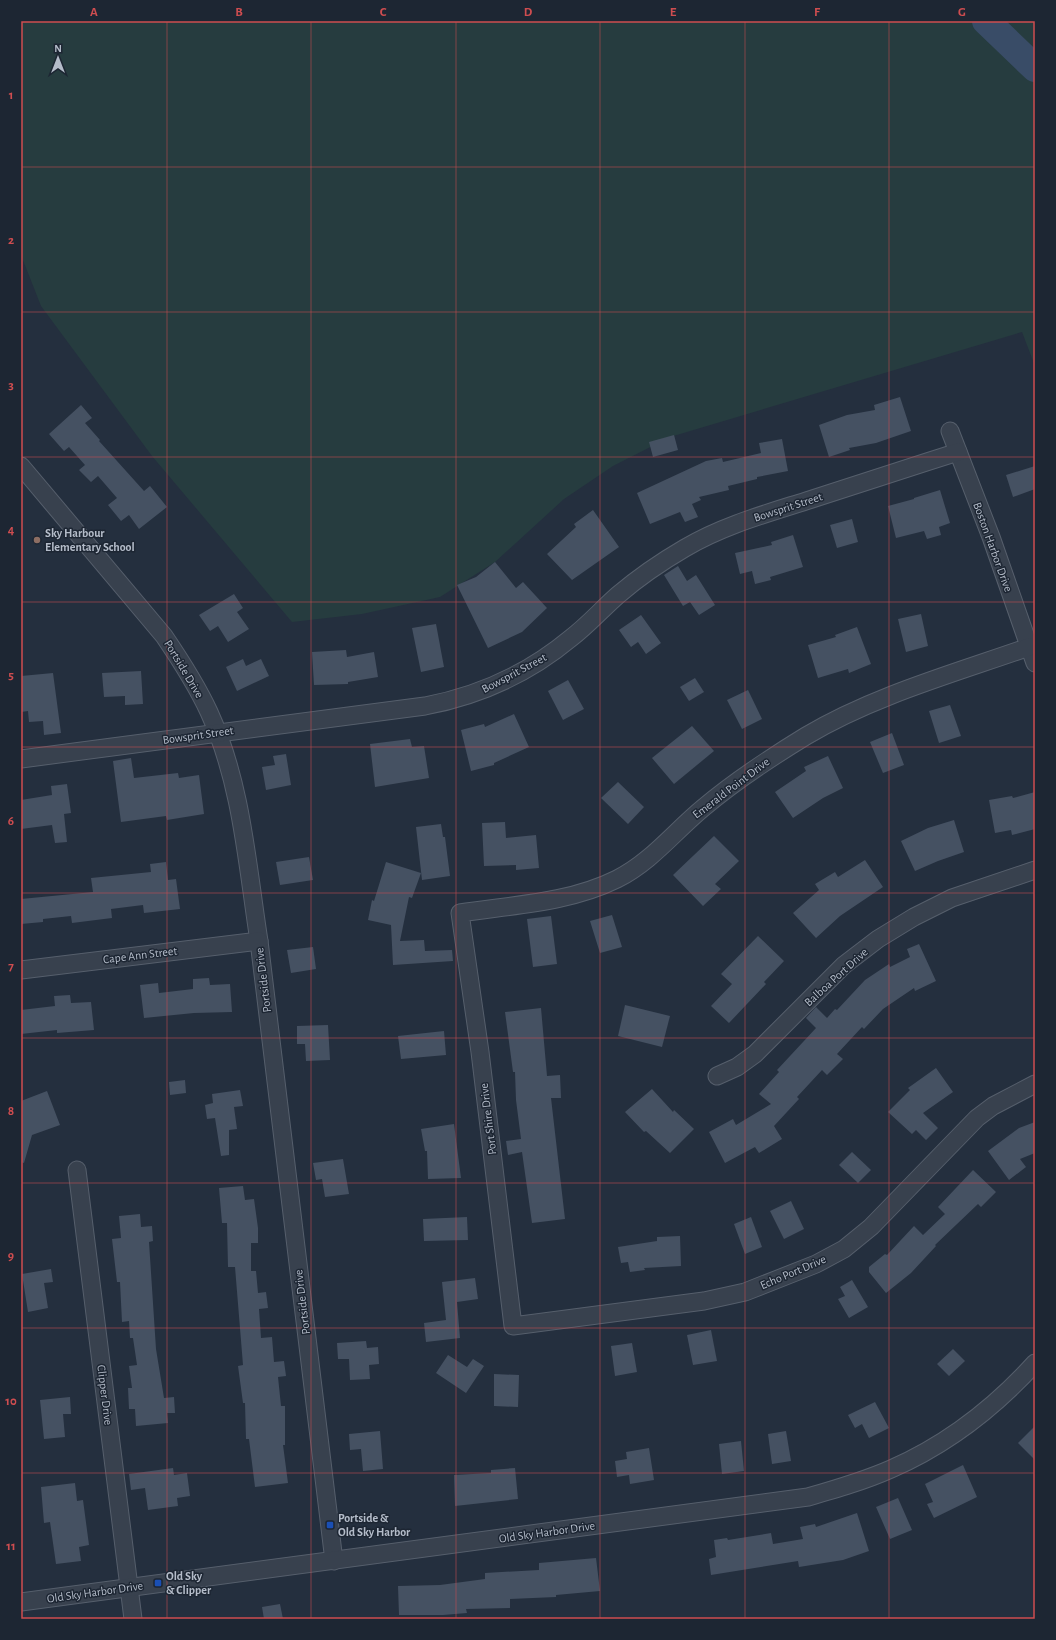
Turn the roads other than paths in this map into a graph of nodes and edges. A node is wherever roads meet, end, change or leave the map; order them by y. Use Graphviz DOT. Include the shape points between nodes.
graph roads {
  1 [pos="950,431"];
  2 [pos="958,452"];
  3 [pos="21,466"];
  4 [pos="1029,647"];
  5 [pos="1035,663"];
  6 [pos="217,733"];
  7 [pos="21,759"];
  8 [pos="1035,870"];
  9 [pos="460,913"];
  10 [pos="259,941"];
  11 [pos="21,970"];
  12 [pos="717,1076"];
  13 [pos="1035,1084"];
  14 [pos="77,1170"];
  15 [pos="513,1326"];
  16 [pos="1034,1366"];
  17 [pos="334,1561"];
  18 [pos="128,1587"];
  19 [pos="21,1602"];
  20 [pos="133,1619"];
  1 -- 2 [label="street, Boston Harbor Drive"];
  2 -- 4 [label="street, Boston Harbor Drive"];
  2 -- 6 [label="street, Bowsprit Street" via="762,515 723,529 686,547 651,569 618,595 572,638 548,656 476,693 425,706"];
  3 -- 6 [label="street, Portside Drive" via="164,636 183,664 209,712"];
  4 -- 5 [label="street, Boston Harbor Drive"];
  4 -- 9 [label="street, Emerald Point Drive" via="925,682 808,735 753,769 702,808 651,857 618,879 562,898"];
  6 -- 7 [label="street, Bowsprit Street"];
  6 -- 10 [label="street, Portside Drive" via="237,798"];
  8 -- 12 [label="street, Balboa Port Drive" via="952,898 878,939 844,966 755,1054 737,1067"];
  9 -- 15 [label="street, Port Shire Drive" via="480,1052"];
  10 -- 11 [label="street, Cape Ann Street"];
  10 -- 17 [label="street, Portside Drive"];
  13 -- 15 [label="street, Echo Port Drive" via="993,1106 977,1118 871,1227 844,1248 816,1264 745,1292 704,1301"];
  14 -- 18 [label="street, Clipper Drive"];
  16 -- 17 [label="street, Old Sky Harbor Drive" via="998,1400 931,1448 892,1469 851,1485 808,1497"];
  17 -- 18 [label="street, Old Sky Harbor Drive"];
  18 -- 19 [label="street, Old Sky Harbor Drive"];
  18 -- 20 [label="street, Clipper Drive"];
}
